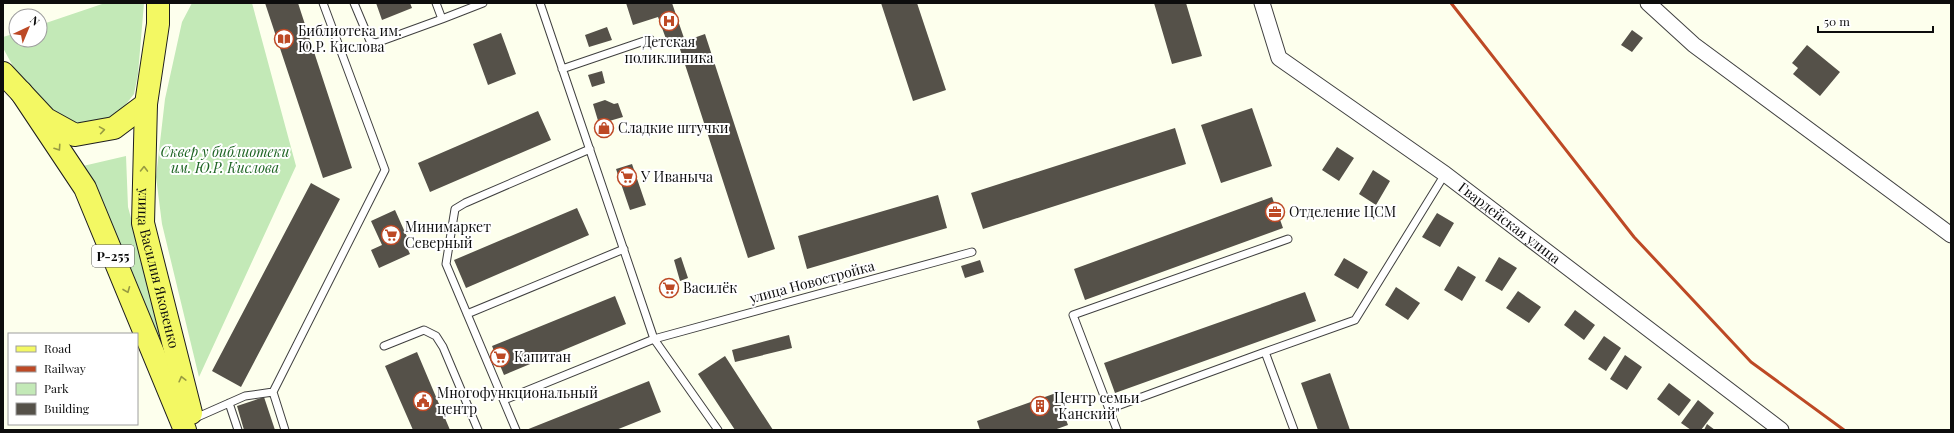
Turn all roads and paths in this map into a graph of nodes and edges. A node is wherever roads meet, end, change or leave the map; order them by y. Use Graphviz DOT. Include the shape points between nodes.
graph roads {
  1 [pos="167,3"];
  2 [pos="323,3"];
  3 [pos="354,3"];
  4 [pos="436,3"];
  5 [pos="483,3"];
  6 [pos="540,3"];
  7 [pos="1262,3"];
  8 [pos="1648,3"];
  9 [pos="158,13"];
  10 [pos="442,19"];
  11 [pos="650,39"];
  12 [pos="562,69"];
  13 [pos="3,73"];
  14 [pos="21,92"];
  15 [pos="146,104"];
  16 [pos="590,149"];
  17 [pos="1445,174"];
  18 [pos="1951,235"];
  19 [pos="1288,239"];
  20 [pos="624,249"];
  21 [pos="972,252"];
  22 [pos="467,314"];
  23 [pos="654,340"];
  24 [pos="384,346"];
  25 [pos="1265,352"];
  26 [pos="274,392"];
  27 [pos="504,400"];
  28 [pos="229,403"];
  29 [pos="1109,409"];
  30 [pos="191,426"];
  31 [pos="238,430"];
  32 [pos="285,430"];
  33 [pos="478,430"];
  34 [pos="516,430"];
  35 [pos="718,430"];
  36 [pos="1117,430"];
  37 [pos="1294,430"];
  38 [pos="1780,430"];
  1 -- 9 [label="main road"];
  2 -- 26 [label="lane" via="385,170"];
  3 -- 10 [label="lane" via="365,33 370,41 376,43"];
  4 -- 10 [label="lane"];
  5 -- 10 [label="lane"];
  6 -- 12 [label="lane"];
  7 -- 17 [label="street, Гвардейская улица" via="1279,58"];
  8 -- 18 [label="street" via="1694,45"];
  9 -- 15 [label="main road, Р-255"];
  11 -- 12 [label="lane"];
  12 -- 16 [label="lane"];
  13 -- 14 [label="main road, Р-255"];
  14 -- 15 [label="main road, Р-255, one-way" via="46,119 75,134 114,128"];
  14 -- 30 [label="main road, Р-255, one-way" via="85,188"];
  30 -- 15 [label="main road, улица Василия Яковенко / Р-255, one-way" via="143,223"];
  16 -- 20 [label="lane"];
  16 -- 22 [label="lane" via="465,203 455,210 446,264"];
  17 -- 25 [label="lane" via="1355,320"];
  17 -- 38 [label="street, Гвардейская улица"];
  19 -- 29 [label="lane" via="1073,315"];
  20 -- 22 [label="lane"];
  20 -- 23 [label="lane"];
  21 -- 23 [label="lane, улица Новостройка"];
  22 -- 27 [label="lane"];
  23 -- 27 [label="lane, улица Новостройка"];
  23 -- 35 [label="lane"];
  24 -- 33 [label="lane" via="424,330 436,336"];
  25 -- 29 [label="lane"];
  25 -- 37 [label="lane"];
  26 -- 28 [label="lane" via="245,396"];
  26 -- 32 [label="lane"];
  27 -- 34 [label="lane"];
  28 -- 30 [label="lane"];
  28 -- 31 [label="lane"];
  29 -- 36 [label="lane"];
}
